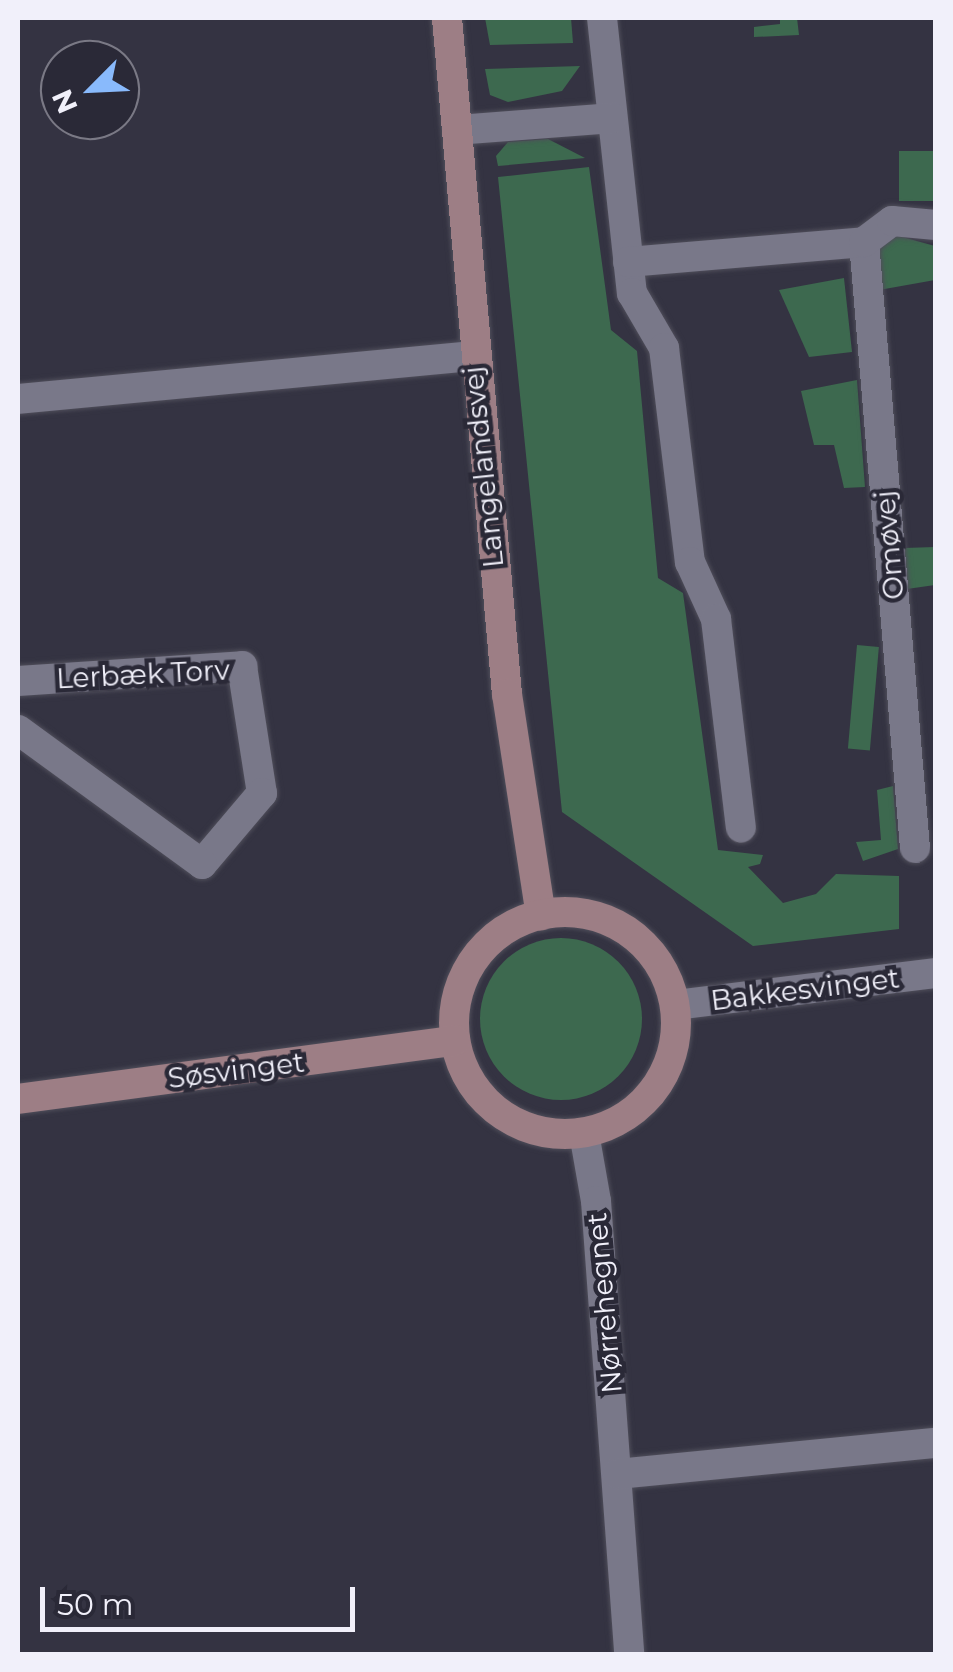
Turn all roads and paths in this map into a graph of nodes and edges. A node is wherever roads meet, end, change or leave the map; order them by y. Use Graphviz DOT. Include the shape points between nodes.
graph roads {
  1 [pos="447,18"];
  2 [pos="602,18"];
  3 [pos="612,118"];
  4 [pos="457,130"];
  5 [pos="936,225"];
  6 [pos="864,242"];
  7 [pos="628,262"];
  8 [pos="472,356"];
  9 [pos="18,399"];
  10 [pos="18,681"];
  11 [pos="18,730"];
  12 [pos="741,828"];
  13 [pos="915,848"];
  14 [pos="540,915"];
  15 [pos="936,974"];
  16 [pos="675,1005"];
  17 [pos="455,1041"];
  18 [pos="18,1098"];
  19 [pos="584,1134"];
  20 [pos="936,1444"];
  21 [pos="617,1474"];
  22 [pos="630,1654"];
  1 -- 4 [label="street, Langelandsvej"];
  2 -- 3 [label="street"];
  3 -- 4 [label="street"];
  3 -- 7 [label="street"];
  4 -- 8 [label="street, Langelandsvej"];
  5 -- 6 [label="street" via="892,221"];
  6 -- 7 [label="street"];
  6 -- 13 [label="street, Omøvej"];
  7 -- 12 [label="street" via="632,293 664,348 690,562 716,619"];
  8 -- 9 [label="street"];
  8 -- 14 [label="street, Langelandsvej" via="506,694"];
  10 -- 11 [label="street, Lerbæk Torv" via="242,666 262,793 202,864"];
  14 -- 16 [label="street" via="584,914 624,929 656,959"];
  14 -- 17 [label="street" via="501,932 471,964 455,1004"];
  15 -- 16 [label="street, Bakkesvinget"];
  16 -- 19 [label="street" via="675,1042 659,1083 630,1115"];
  17 -- 18 [label="street, Søsvinget"];
  17 -- 19 [label="street" via="474,1088 505,1118 546,1134"];
  19 -- 21 [label="street, Nørrehegnet"];
  20 -- 21 [label="street"];
  21 -- 22 [label="street, Nørrehegnet"];
}
